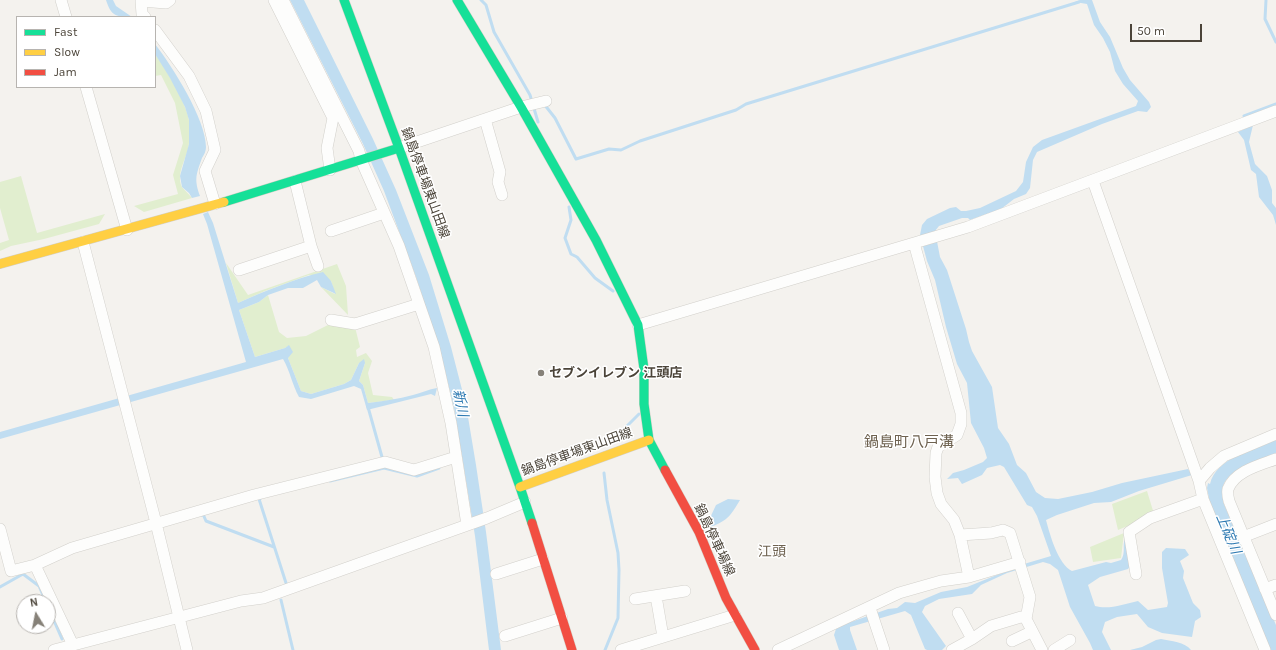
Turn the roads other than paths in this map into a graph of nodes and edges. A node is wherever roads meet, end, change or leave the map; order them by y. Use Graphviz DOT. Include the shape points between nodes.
graph roads {
  1 [pos="61,0"];
  2 [pos="170,0"];
  3 [pos="274,0"];
  4 [pos="284,0"];
  5 [pos="344,0"];
  6 [pos="457,0"];
  7 [pos="66,16"];
  8 [pos="144,16"];
  9 [pos="156,31"];
  10 [pos="86,88"];
  11 [pos="535,104"];
  12 [pos="1276,111"];
  13 [pos="485,119"];
  14 [pos="399,148"];
  15 [pos="364,159"];
  16 [pos="330,170"];
  17 [pos="1094,180"];
  18 [pos="295,181"];
  19 [pos="502,195"];
  20 [pos="215,204"];
  21 [pos="384,213"];
  22 [pos="127,230"];
  23 [pos="331,231"];
  24 [pos="83,242"];
  25 [pos="917,242"];
  26 [pos="311,246"];
  27 [pos="0,264"];
  28 [pos="318,266"];
  29 [pos="239,270"];
  30 [pos="419,304"];
  31 [pos="331,320"];
  32 [pos="638,325"];
  33 [pos="1276,434"];
  34 [pos="649,440"];
  35 [pos="456,457"];
  36 [pos="1276,459"];
  37 [pos="1200,480"];
  38 [pos="520,487"];
  39 [pos="1203,499"];
  40 [pos="525,502"];
  41 [pos="156,522"];
  42 [pos="468,524"];
  43 [pos="1276,524"];
  44 [pos="0,529"];
  45 [pos="960,535"];
  46 [pos="1243,537"];
  47 [pos="543,559"];
  48 [pos="35,565"];
  49 [pos="1021,566"];
  50 [pos="496,574"];
  51 [pos="1136,574"];
  52 [pos="969,577"];
  53 [pos="1276,585"];
  54 [pos="1265,589"];
  55 [pos="685,591"];
  56 [pos="656,596"];
  57 [pos="635,599"];
  58 [pos="871,610"];
  59 [pos="958,613"];
  60 [pos="735,615"];
  61 [pos="1276,615"];
  62 [pos="1026,617"];
  63 [pos="179,618"];
  64 [pos="562,618"];
  65 [pos="1031,632"];
  66 [pos="505,636"];
  67 [pos="663,637"];
  68 [pos="972,639"];
  69 [pos="1070,640"];
  70 [pos="1012,641"];
  71 [pos="73,645"];
  72 [pos="54,650"];
  73 [pos="187,650"];
  74 [pos="572,650"];
  75 [pos="621,650"];
  76 [pos="755,650"];
  77 [pos="778,650"];
  78 [pos="884,650"];
  79 [pos="952,650"];
  80 [pos="1042,650"];
  81 [pos="1054,650"];
  82 [pos="1265,650"];
  1 -- 7 [label="street"];
  2 -- 8 [label="street" via="166,3 141,1"];
  3 -- 16 [label="street" via="333,118 327,148"];
  4 -- 15 [label="street"];
  5 -- 14 [label="main road, 鍋島停車場東山田線"];
  6 -- 11 [label="main road, 鍋島停車場東山田線"];
  9 -- 20 [label="street" via="189,76 206,112 215,150 205,171"];
  10 -- 22 [label="street"];
  11 -- 13 [label="street"];
  11 -- 32 [label="main road, 鍋島停車場東山田線" via="596,240"];
  12 -- 17 [label="street"];
  13 -- 14 [label="street"];
  13 -- 19 [label="street" via="500,172 498,182"];
  14 -- 15 [label="main road"];
  14 -- 38 [label="main road, 鍋島停車場東山田線"];
  15 -- 16 [label="main road"];
  15 -- 21 [label="street"];
  16 -- 18 [label="main road"];
  17 -- 25 [label="street" via="968,227"];
  17 -- 37 [label="street"];
  18 -- 20 [label="main road"];
  18 -- 26 [label="street"];
  20 -- 22 [label="main road"];
  21 -- 23 [label="street"];
  21 -- 30 [label="street" via="399,246"];
  22 -- 24 [label="main road"];
  24 -- 27 [label="main road"];
  24 -- 41 [label="street"];
  25 -- 32 [label="street"];
  25 -- 45 [label="street" via="961,413 957,435 938,447 935,477 941,504 954,520"];
  26 -- 28 [label="street"];
  26 -- 29 [label="street"];
  30 -- 31 [label="street" via="355,324"];
  30 -- 35 [label="street" via="434,347 445,392"];
  32 -- 34 [label="main road, 鍋島停車場東山田線"];
  33 -- 37 [label="street" via="1224,456"];
  34 -- 38 [label="main road, 鍋島停車場東山田線"];
  34 -- 60 [label="main road, 鍋島停車場線" via="699,532"];
  35 -- 41 [label="street" via="414,470 385,462"];
  35 -- 42 [label="street"];
  36 -- 46 [label="street" via="1243,473 1233,480 1228,490 1229,501"];
  37 -- 39 [label="street"];
  38 -- 40 [label="main road"];
  39 -- 51 [label="street" via="1150,518 1129,532"];
  39 -- 82 [label="street"];
  40 -- 42 [label="street"];
  40 -- 47 [label="main road"];
  41 -- 48 [label="street" via="72,548"];
  41 -- 63 [label="street"];
  42 -- 63 [label="street" via="263,598 241,601"];
  43 -- 46 [label="street"];
  44 -- 48 [label="street" via="11,571"];
  45 -- 49 [label="street" via="1003,530 1010,532"];
  45 -- 52 [label="street"];
  46 -- 54 [label="street"];
  47 -- 50 [label="street"];
  47 -- 64 [label="main road"];
  48 -- 71 [label="street"];
  49 -- 52 [label="street"];
  49 -- 62 [label="street" via="1030,597"];
  52 -- 58 [label="street" via="941,581 899,593"];
  53 -- 54 [label="street"];
  54 -- 61 [label="street"];
  55 -- 56 [label="street"];
  56 -- 57 [label="street"];
  56 -- 67 [label="street"];
  58 -- 77 [label="street" via="854,614"];
  58 -- 78 [label="street"];
  59 -- 68 [label="street"];
  60 -- 67 [label="street"];
  60 -- 76 [label="main road, 鍋島停車場線"];
  62 -- 65 [label="street"];
  62 -- 68 [label="street" via="992,626"];
  63 -- 71 [label="street"];
  63 -- 73 [label="street"];
  64 -- 66 [label="street"];
  64 -- 74 [label="main road"];
  65 -- 70 [label="street"];
  65 -- 80 [label="street"];
  67 -- 75 [label="street"];
  68 -- 79 [label="street"];
  69 -- 81 [label="street"];
  71 -- 72 [label="street"];
}
